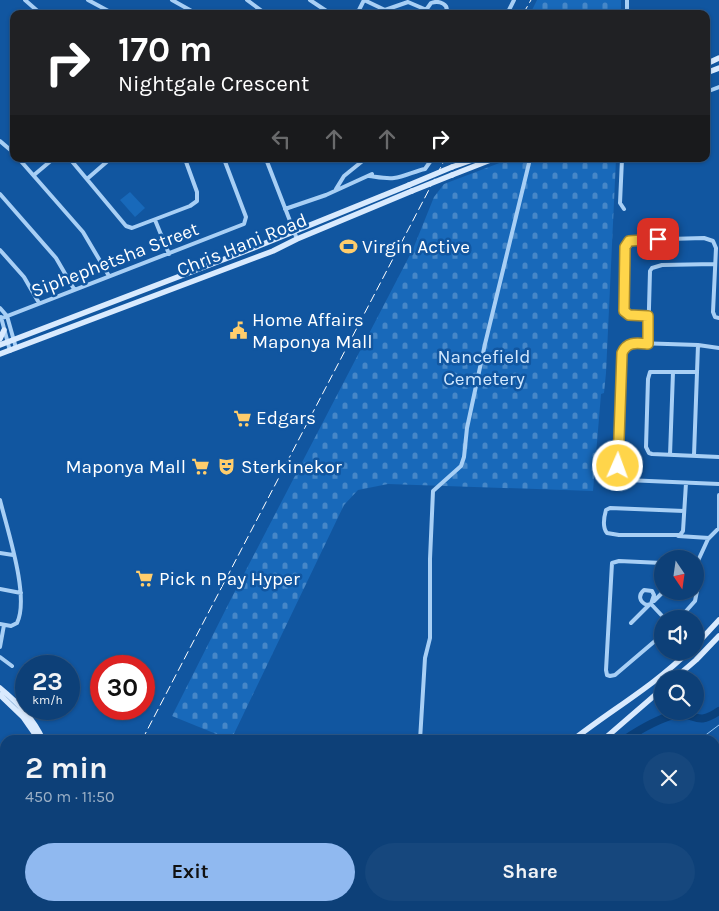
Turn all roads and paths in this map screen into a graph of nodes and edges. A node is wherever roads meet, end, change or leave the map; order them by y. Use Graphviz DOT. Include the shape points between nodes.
graph roads {
  1 [pos="25,0"];
  2 [pos="88,0"];
  3 [pos="172,0"];
  4 [pos="247,0"];
  5 [pos="310,0"];
  6 [pos="320,0"];
  7 [pos="364,0"];
  8 [pos="408,1"];
  9 [pos="318,6"];
  10 [pos="36,10"];
  11 [pos="107,10"];
  12 [pos="191,10"];
  13 [pos="261,10"];
  14 [pos="324,10"];
  15 [pos="382,10"];
  16 [pos="390,10"];
  17 [pos="426,10"];
  18 [pos="447,10"];
  19 [pos="0,141"];
  20 [pos="9,148"];
  21 [pos="22,162"];
  22 [pos="49,162"];
  23 [pos="73,162"];
  24 [pos="107,162"];
  25 [pos="186,162"];
  26 [pos="225,162"];
  27 [pos="267,162"];
  28 [pos="361,162"];
  29 [pos="430,162"];
  30 [pos="467,162"];
  31 [pos="486,162"];
  32 [pos="529,162"];
  33 [pos="622,162"];
  34 [pos="34,175"];
  35 [pos="87,179"];
  36 [pos="410,188"];
  37 [pos="336,190"];
  38 [pos="0,194"];
  39 [pos="285,209"];
  40 [pos="624,209"];
  41 [pos="155,220"];
  42 [pos="293,232"];
  43 [pos="297,239"];
  44 [pos="0,250"];
  45 [pos="168,254"];
  46 [pos="715,264"];
  47 [pos="109,276"];
  48 [pos="74,290"];
  49 [pos="39,303"];
  50 [pos="1,310"];
  51 [pos="7,316"];
  52 [pos="648,316"];
  53 [pos="719,318"];
  54 [pos="1,319"];
  55 [pos="4,330"];
  56 [pos="0,339"];
  57 [pos="13,340"];
  58 [pos="7,342"];
  59 [pos="648,344"];
  60 [pos="0,345"];
  61 [pos="698,345"];
  62 [pos="16,348"];
  63 [pos="719,348"];
  64 [pos="10,351"];
  65 [pos="0,354"];
  66 [pos="673,372"];
  67 [pos="697,372"];
  68 [pos="670,455"];
  69 [pos="694,455"];
  70 [pos="719,457"];
  71 [pos="686,483"];
  72 [pos="719,484"];
  73 [pos="719,495"];
  74 [pos="0,500"];
  75 [pos="684,510"];
  76 [pos="719,528"];
  77 [pos="677,536"];
  78 [pos="709,538"];
  79 [pos="703,550"];
  80 [pos="0,553"];
  81 [pos="13,555"];
  82 [pos="654,563"];
  83 [pos="0,589"];
  84 [pos="21,593"];
  85 [pos="655,600"];
  86 [pos="695,600"];
  87 [pos="651,604"];
  88 [pos="657,610"];
  89 [pos="687,610"];
  90 [pos="719,620"];
  91 [pos="631,623"];
  92 [pos="2,625"];
  93 [pos="704,636"];
  94 [pos="719,636"];
  95 [pos="654,641"];
  96 [pos="0,647"];
  97 [pos="0,657"];
  98 [pos="679,660"];
  99 [pos="12,666"];
  100 [pos="684,670"];
  101 [pos="0,688"];
  102 [pos="0,695"];
  103 [pos="654,696"];
  104 [pos="36,735"];
  105 [pos="40,735"];
  106 [pos="420,735"];
  107 [pos="580,735"];
  108 [pos="609,735"];
  1 -- 10 [label="street"];
  2 -- 11 [label="street"];
  3 -- 12 [label="street"];
  4 -- 13 [label="street"];
  5 -- 9 [label="street"];
  6 -- 9 [label="street"];
  7 -- 15 [label="street"];
  8 -- 16 [label="street"];
  8 -- 17 [label="street"];
  9 -- 14 [label="street"];
  17 -- 18 [label="street" via="439,0"];
  19 -- 20 [label="street"];
  21 -- 34 [label="street"];
  22 -- 34 [label="street"];
  23 -- 35 [label="street"];
  24 -- 35 [label="street"];
  25 -- 41 [label="street" via="197,192 197,202"];
  26 -- 45 [label="street, Siphephetsha Street" via="246,217 244,224"];
  27 -- 39 [label="street"];
  28 -- 37 [label="street" via="344,176"];
  29 -- 37 [label="street" via="425,169 391,178 370,175"];
  30 -- 36 [label="main road, Chris Hani Road, bridge"];
  31 -- 36 [label="main road, Chris Hani Road, bridge"];
  32 -- 106 [label="street" via="485,344 464,457 457,470 433,491 430,638 425,658"];
  33 -- 40 [label="street" via="620,203"];
  34 -- 47 [label="street" via="83,232"];
  35 -- 41 [label="street" via="128,227"];
  36 -- 42 [label="main road, Chris Hani Road"];
  36 -- 43 [label="main road, Chris Hani Road"];
  37 -- 39 [label="street"];
  38 -- 48 [label="street" via="56,258"];
  39 -- 42 [label="street"];
  41 -- 45 [label="street"];
  42 -- 43 [label="street"];
  42 -- 57 [label="main road, Chris Hani Road"];
  43 -- 62 [label="main road, Chris Hani Road"];
  44 -- 49 [label="street" via="24,276"];
  45 -- 47 [label="street, Siphephetsha Street"];
  46 -- 52 [label="street" via="662,264 652,268"];
  46 -- 52 [label="street" via="714,244 708,238 629,241 624,252 624,311 629,315"];
  46 -- 53 [label="street" via="713,312"];
  47 -- 48 [label="street, Siphephetsha Street"];
  48 -- 49 [label="street, Siphephetsha Street"];
  49 -- 51 [label="street, Siphephetsha Street"];
  50 -- 51 [label="street"];
  50 -- 54 [label="street"];
  51 -- 54 [label="street, Siphephetsha Street"];
  51 -- 57 [label="street"];
  52 -- 59 [label="street"];
  54 -- 55 [label="street"];
  55 -- 56 [label="main road"];
  55 -- 58 [label="street"];
  57 -- 58 [label="main road, Chris Hani Road"];
  57 -- 62 [label="street"];
  58 -- 60 [label="main road, Chris Hani Road"];
  58 -- 64 [label="street"];
  59 -- 61 [label="street"];
  59 -- 71 [label="street" via="630,344 622,353 618,471 626,480"];
  61 -- 63 [label="street"];
  61 -- 67 [label="street"];
  62 -- 64 [label="main road, Chris Hani Road"];
  64 -- 65 [label="main road, Chris Hani Road"];
  66 -- 67 [label="street"];
  66 -- 68 [label="street"];
  66 -- 68 [label="street" via="650,372 648,387 647,451"];
  67 -- 69 [label="street"];
  68 -- 69 [label="street"];
  69 -- 70 [label="street"];
  71 -- 72 [label="street"];
  71 -- 75 [label="street"];
  73 -- 76 [label="street"];
  74 -- 81 [label="street"];
  75 -- 77 [label="street" via="682,532"];
  75 -- 77 [label="street" via="610,508 605,512 607,533"];
  76 -- 78 [label="street"];
  77 -- 78 [label="street"];
  78 -- 79 [label="street"];
  80 -- 81 [label="street"];
  81 -- 84 [label="street"];
  82 -- 95 [label="street" via="612,563 606,673 615,675"];
  83 -- 84 [label="street"];
  84 -- 92 [label="street" via="19,620 15,625"];
  85 -- 87 [label="street"];
  86 -- 89 [label="street"];
  87 -- 87 [label="street" via="644,604 639,598 644,590 649,589 654,595"];
  87 -- 88 [label="street"];
  87 -- 91 [label="street"];
  90 -- 93 [label="main road"];
  92 -- 96 [label="street"];
  94 -- 100 [label="main road"];
  97 -- 99 [label="street"];
  98 -- 107 [label="main road"];
  101 -- 105 [label="main road" via="27,713"];
  102 -- 104 [label="main road" via="23,716"];
  103 -- 108 [label="main road"];
}
